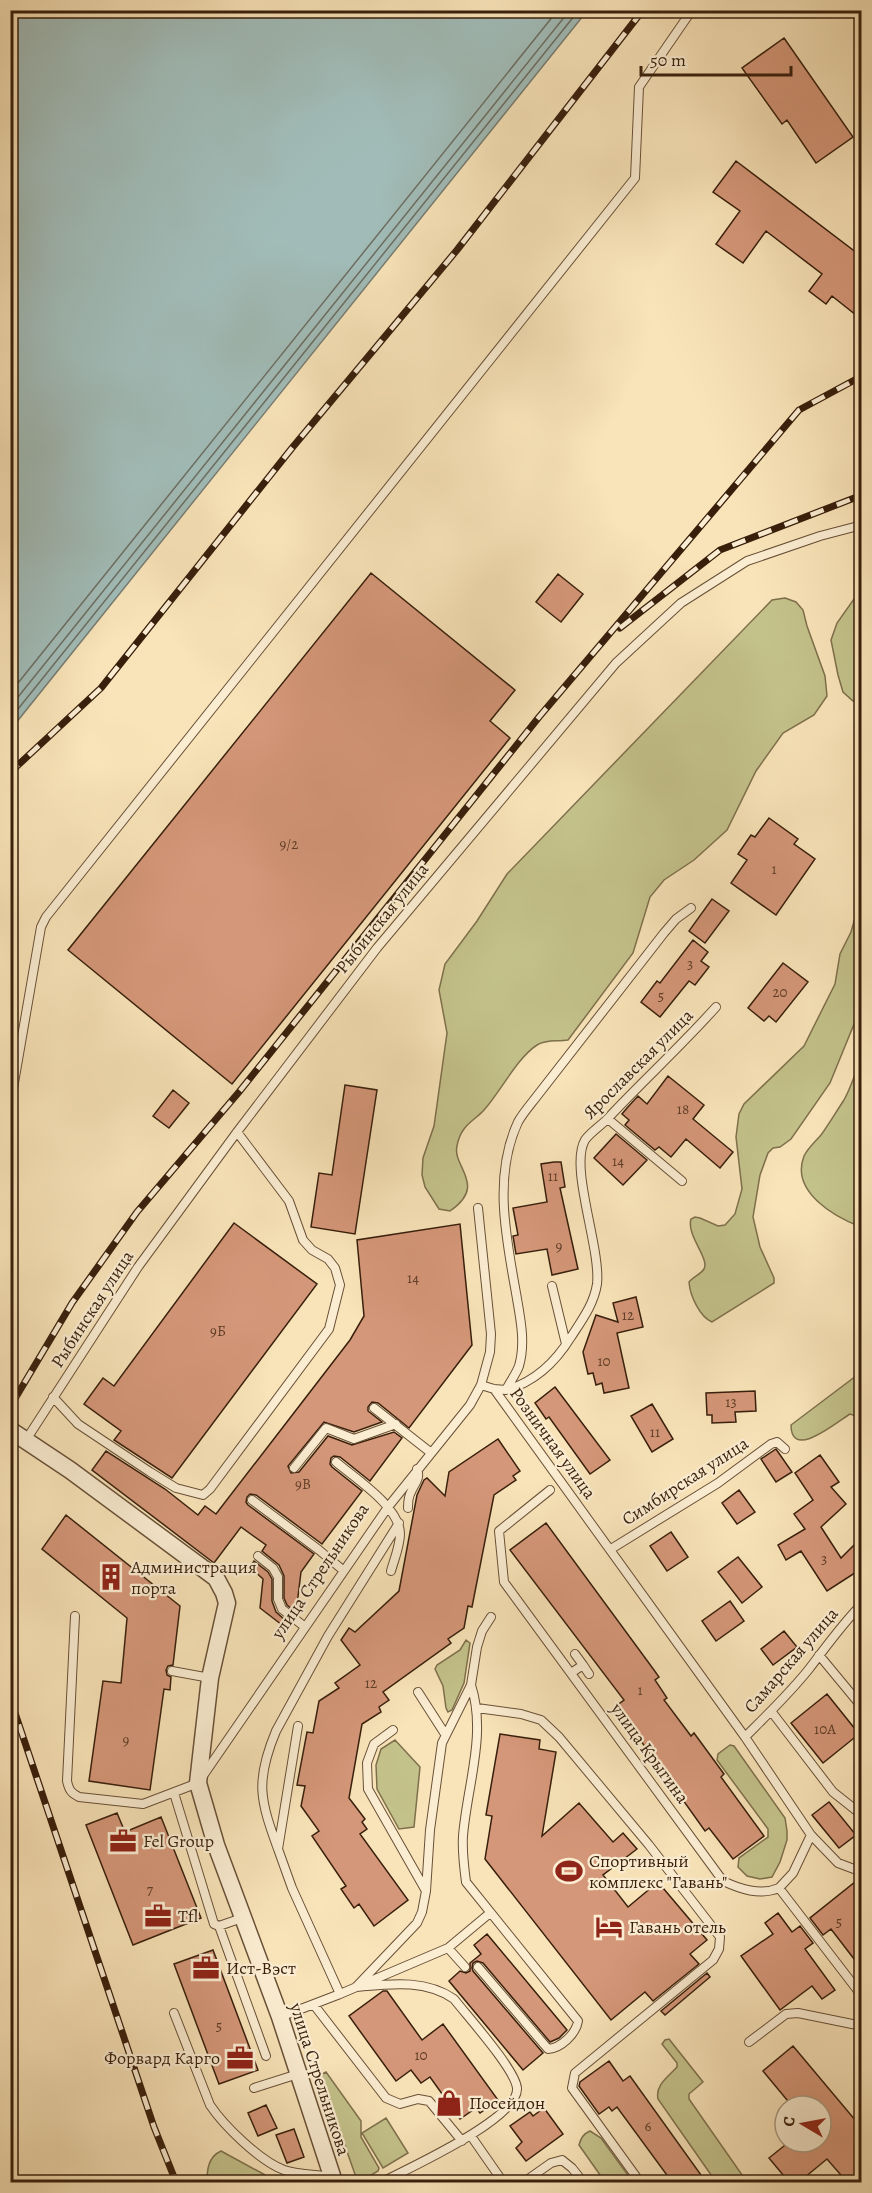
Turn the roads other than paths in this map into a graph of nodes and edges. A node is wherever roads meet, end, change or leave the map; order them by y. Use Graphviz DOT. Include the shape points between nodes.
graph roads {
  1 [pos="692,10"];
  2 [pos="861,525"];
  3 [pos="691,908"];
  4 [pos="716,1007"];
  5 [pos="10,1106"];
  6 [pos="608,1119"];
  7 [pos="237,1132"];
  8 [pos="681,1181"];
  9 [pos="478,1208"];
  10 [pos="552,1286"];
  11 [pos="566,1344"];
  12 [pos="481,1385"];
  13 [pos="494,1389"];
  14 [pos="506,1390"];
  15 [pos="53,1397"];
  16 [pos="374,1408"];
  17 [pos="396,1424"];
  18 [pos="10,1430"];
  19 [pos="26,1440"];
  20 [pos="785,1449"];
  21 [pos="430,1452"];
  22 [pos="336,1462"];
  23 [pos="294,1468"];
  24 [pos="417,1469"];
  25 [pos="549,1490"];
  26 [pos="252,1500"];
  27 [pos="388,1506"];
  28 [pos="408,1508"];
  29 [pos="399,1523"];
  30 [pos="611,1549"];
  31 [pos="258,1556"];
  32 [pos="344,1571"];
  33 [pos="391,1571"];
  34 [pos="861,1604"];
  35 [pos="75,1616"];
  36 [pos="491,1617"];
  37 [pos="305,1627"];
  38 [pos="575,1654"];
  39 [pos="819,1654"];
  40 [pos="583,1665"];
  41 [pos="172,1671"];
  42 [pos="571,1673"];
  43 [pos="589,1674"];
  44 [pos="210,1678"];
  45 [pos="471,1685"];
  46 [pos="418,1692"];
  47 [pos="861,1707"];
  48 [pos="477,1708"];
  49 [pos="771,1712"];
  50 [pos="298,1726"];
  51 [pos="393,1730"];
  52 [pos="445,1734"];
  53 [pos="745,1737"];
  54 [pos="198,1783"];
  55 [pos="174,1793"];
  56 [pos="861,1815"];
  57 [pos="811,1835"];
  58 [pos="278,1849"];
  59 [pos="861,1872"];
  60 [pos="778,1888"];
  61 [pos="426,1891"];
  62 [pos="490,1913"];
  63 [pos="242,1918"];
  64 [pos="219,1926"];
  65 [pos="448,1948"];
  66 [pos="465,1967"];
  67 [pos="478,1967"];
  68 [pos="356,1987"];
  69 [pos="340,1994"];
  70 [pos="861,1996"];
  71 [pos="314,2005"];
  72 [pos="174,2013"];
  73 [pos="280,2018"];
  74 [pos="861,2026"];
  75 [pos="749,2042"];
  76 [pos="266,2056"];
  77 [pos="298,2074"];
  78 [pos="254,2088"];
  79 [pos="471,2136"];
  80 [pos="462,2141"];
  81 [pos="327,2178"];
  82 [pos="311,2182"];
  83 [pos="382,2182"];
  84 [pos="503,2182"];
  85 [pos="524,2182"];
  86 [pos="583,2182"];
  87 [pos="640,2182"];
  1 -- 5 [label="lane" via="639,87 634,178 43,922"];
  2 -- 7 [label="lane, Рыбинская улица" via="747,561 681,603 616,663 377,948"];
  3 -- 14 [label="lane, Розничная улица" via="664,933 519,1119 503,1183 503,1204 522,1350"];
  4 -- 6 [label="lane, Ярославская улица"];
  6 -- 8 [label="lane"];
  6 -- 11 [label="lane, Ярославская улица" via="586,1139 580,1157 597,1260 597,1285 593,1300"];
  7 -- 15 [label="lane, Рыбинская улица" via="138,1267"];
  7 -- 15 [label="lane" via="289,1202 303,1240 335,1268 340,1285 329,1329 203,1495 176,1488 150,1472 78,1424"];
  9 -- 12 [label="lane, улица Стрельникова" via="491,1334"];
  10 -- 11 [label="lane"];
  11 -- 14 [label="lane, Ярославская улица" via="537,1377"];
  12 -- 13 [label="lane"];
  12 -- 21 [label="lane, улица Стрельникова" via="470,1405"];
  13 -- 14 [label="lane, Розничная улица"];
  13 -- 30 [label="lane, Розничная улица"];
  15 -- 19 [label="lane, Рыбинская улица"];
  16 -- 17 [label="lane"];
  17 -- 21 [label="lane"];
  17 -- 23 [label="lane" via="354,1438 326,1428"];
  18 -- 19 [label="street, улица Стрельникова"];
  19 -- 44 [label="street, улица Стрельникова" via="216,1578 226,1603"];
  20 -- 30 [label="lane, Симбирская улица" via="777,1442 771,1444 718,1483"];
  21 -- 24 [label="lane, улица Стрельникова"];
  22 -- 27 [label="lane"];
  24 -- 27 [label="lane, улица Стрельникова"];
  24 -- 28 [label="lane" via="418,1480 409,1495"];
  25 -- 42 [label="lane, улица Крыгина" via="499,1531 504,1582"];
  26 -- 32 [label="lane"];
  27 -- 29 [label="lane"];
  27 -- 32 [label="lane, улица Стрельникова"];
  29 -- 33 [label="lane" via="400,1537"];
  29 -- 58 [label="lane" via="328,1636 269,1746 261,1794"];
  30 -- 53 [label="lane, Розничная улица"];
  31 -- 37 [label="lane" via="278,1577 282,1609"];
  32 -- 37 [label="lane, улица Стрельникова"];
  34 -- 39 [label="lane, Самарская улица"];
  35 -- 55 [label="lane" via="69,1789 79,1797 143,1804"];
  36 -- 45 [label="lane" via="477,1647"];
  37 -- 54 [label="lane, улица Стрельникова"];
  38 -- 40 [label="lane"];
  39 -- 47 [label="lane"];
  39 -- 49 [label="lane, Самарская улица"];
  40 -- 42 [label="lane"];
  40 -- 43 [label="lane"];
  41 -- 44 [label="lane"];
  42 -- 60 [label="lane, улица Крыгина" via="723,1881 755,1891"];
  44 -- 54 [label="street, улица Стрельникова"];
  45 -- 48 [label="lane"];
  45 -- 52 [label="lane"];
  46 -- 52 [label="lane"];
  48 -- 62 [label="lane" via="463,1863 466,1882"];
  48 -- 87 [label="lane" via="541,1720 649,1845 720,1937 713,1960 575,2073 572,2080 572,2088"];
  49 -- 53 [label="lane, Самарская улица"];
  49 -- 56 [label="lane" via="833,1792"];
  50 -- 58 [label="lane"];
  51 -- 61 [label="lane" via="374,1744 367,1763 368,1789"];
  52 -- 61 [label="lane" via="430,1830"];
  53 -- 57 [label="lane, Розничная улица"];
  54 -- 55 [label="lane"];
  54 -- 63 [label="street, улица Стрельникова"];
  55 -- 64 [label="lane" via="214,1924"];
  57 -- 59 [label="lane, Розничная улица" via="838,1863"];
  57 -- 60 [label="lane" via="793,1873"];
  58 -- 69 [label="lane"];
  60 -- 70 [label="lane"];
  61 -- 68 [label="lane" via="417,1923"];
  62 -- 65 [label="lane"];
  62 -- 67 [label="lane" via="578,2021 576,2030 555,2048 548,2049"];
  63 -- 64 [label="lane"];
  63 -- 73 [label="street, улица Стрельникова"];
  64 -- 76 [label="lane"];
  65 -- 66 [label="lane"];
  65 -- 68 [label="lane"];
  68 -- 69 [label="lane"];
  68 -- 79 [label="lane" via="414,1985 442,1991 454,1999 510,2071 517,2086 513,2102"];
  69 -- 71 [label="lane"];
  71 -- 73 [label="lane"];
  71 -- 80 [label="lane" via="386,2097 400,2104 418,2098 429,2101"];
  72 -- 81 [label="lane" via="210,2105 219,2118 284,2170"];
  73 -- 77 [label="street, улица Стрельникова"];
  74 -- 75 [label="lane" via="786,2014"];
  77 -- 78 [label="lane"];
  77 -- 81 [label="street, улица Стрельникова"];
  79 -- 80 [label="lane"];
  79 -- 84 [label="lane"];
  80 -- 83 [label="lane"];
  81 -- 82 [label="lane"];
  85 -- 86 [label="lane" via="562,2160"];
}
